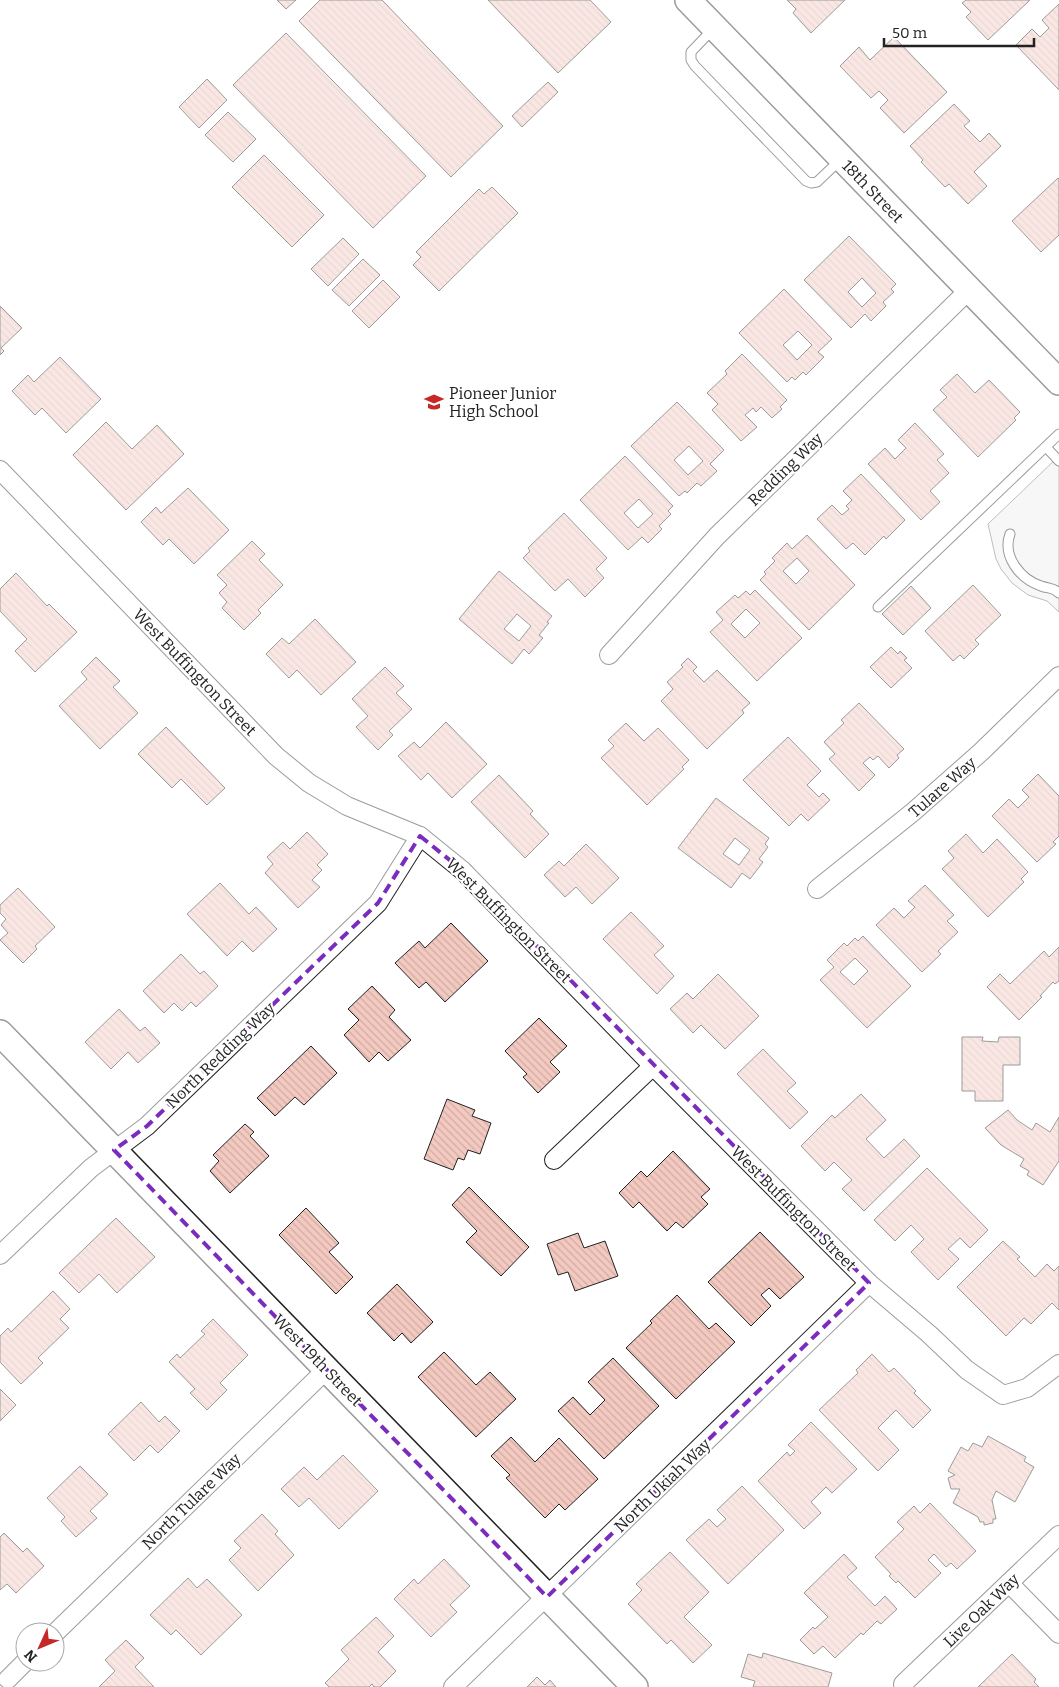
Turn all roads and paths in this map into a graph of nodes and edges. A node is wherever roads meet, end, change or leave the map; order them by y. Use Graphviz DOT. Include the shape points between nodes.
graph roads {
  1 [pos="688,0"];
  2 [pos="714,28"];
  3 [pos="842,158"];
  4 [pos="970,290"];
  5 [pos="1059,382"];
  6 [pos="1059,434"];
  7 [pos="1046,447"];
  8 [pos="1059,462"];
  9 [pos="0,470"];
  10 [pos="1010,534"];
  11 [pos="1059,594"];
  12 [pos="878,607"];
  13 [pos="609,655"];
  14 [pos="1059,676"];
  15 [pos="420,836"];
  16 [pos="817,889"];
  17 [pos="0,1033"];
  18 [pos="653,1066"];
  19 [pos="114,1150"];
  20 [pos="554,1160"];
  21 [pos="0,1255"];
  22 [pos="869,1283"];
  23 [pos="1059,1364"];
  24 [pos="328,1369"];
  25 [pos="1059,1535"];
  26 [pos="1009,1583"];
  27 [pos="547,1597"];
  28 [pos="65,1623"];
  29 [pos="1059,1634"];
  30 [pos="15,1671"];
  31 [pos="8,1678"];
  32 [pos="903,1684"];
  33 [pos="453,1687"];
  34 [pos="635,1687"];
  1 -- 2 [label="main road, 18th Street"];
  2 -- 3 [label="main road, 18th Street"];
  2 -- 3 [label="lane" via="691,52 691,60 799,174 811,183 817,182"];
  3 -- 4 [label="main road, 18th Street"];
  4 -- 5 [label="main road, 18th Street"];
  4 -- 13 [label="street, Redding Way" via="717,536"];
  6 -- 7 [label="lane"];
  7 -- 8 [label="lane"];
  7 -- 12 [label="lane"];
  9 -- 15 [label="street, West Buffington Street" via="276,756 309,784 347,806"];
  10 -- 11 [label="lane" via="1006,544 1009,557 1020,575 1054,588"];
  14 -- 16 [label="street, Tulare Way" via="913,812"];
  15 -- 18 [label="street, West Buffington Street" via="462,870"];
  15 -- 19 [label="street, North Redding Way" via="378,903 147,1126"];
  17 -- 19 [label="main road, West 19th Street"];
  18 -- 20 [label="street"];
  18 -- 22 [label="street, West Buffington Street"];
  19 -- 21 [label="street, North Redding Way"];
  19 -- 24 [label="main road, West 19th Street"];
  22 -- 23 [label="street, West Buffington Street" via="967,1370 1003,1395 1027,1388"];
  22 -- 27 [label="street, North Ukiah Way"];
  24 -- 27 [label="main road, West 19th Street"];
  24 -- 28 [label="street, North Tulare Way"];
  25 -- 26 [label="street, Live Oak Way"];
  26 -- 29 [label="street"];
  26 -- 32 [label="street, Live Oak Way"];
  27 -- 33 [label="street, North Ukiah Way"];
  27 -- 34 [label="main road, West 19th Street"];
  30 -- 31 [label="street"];
}
